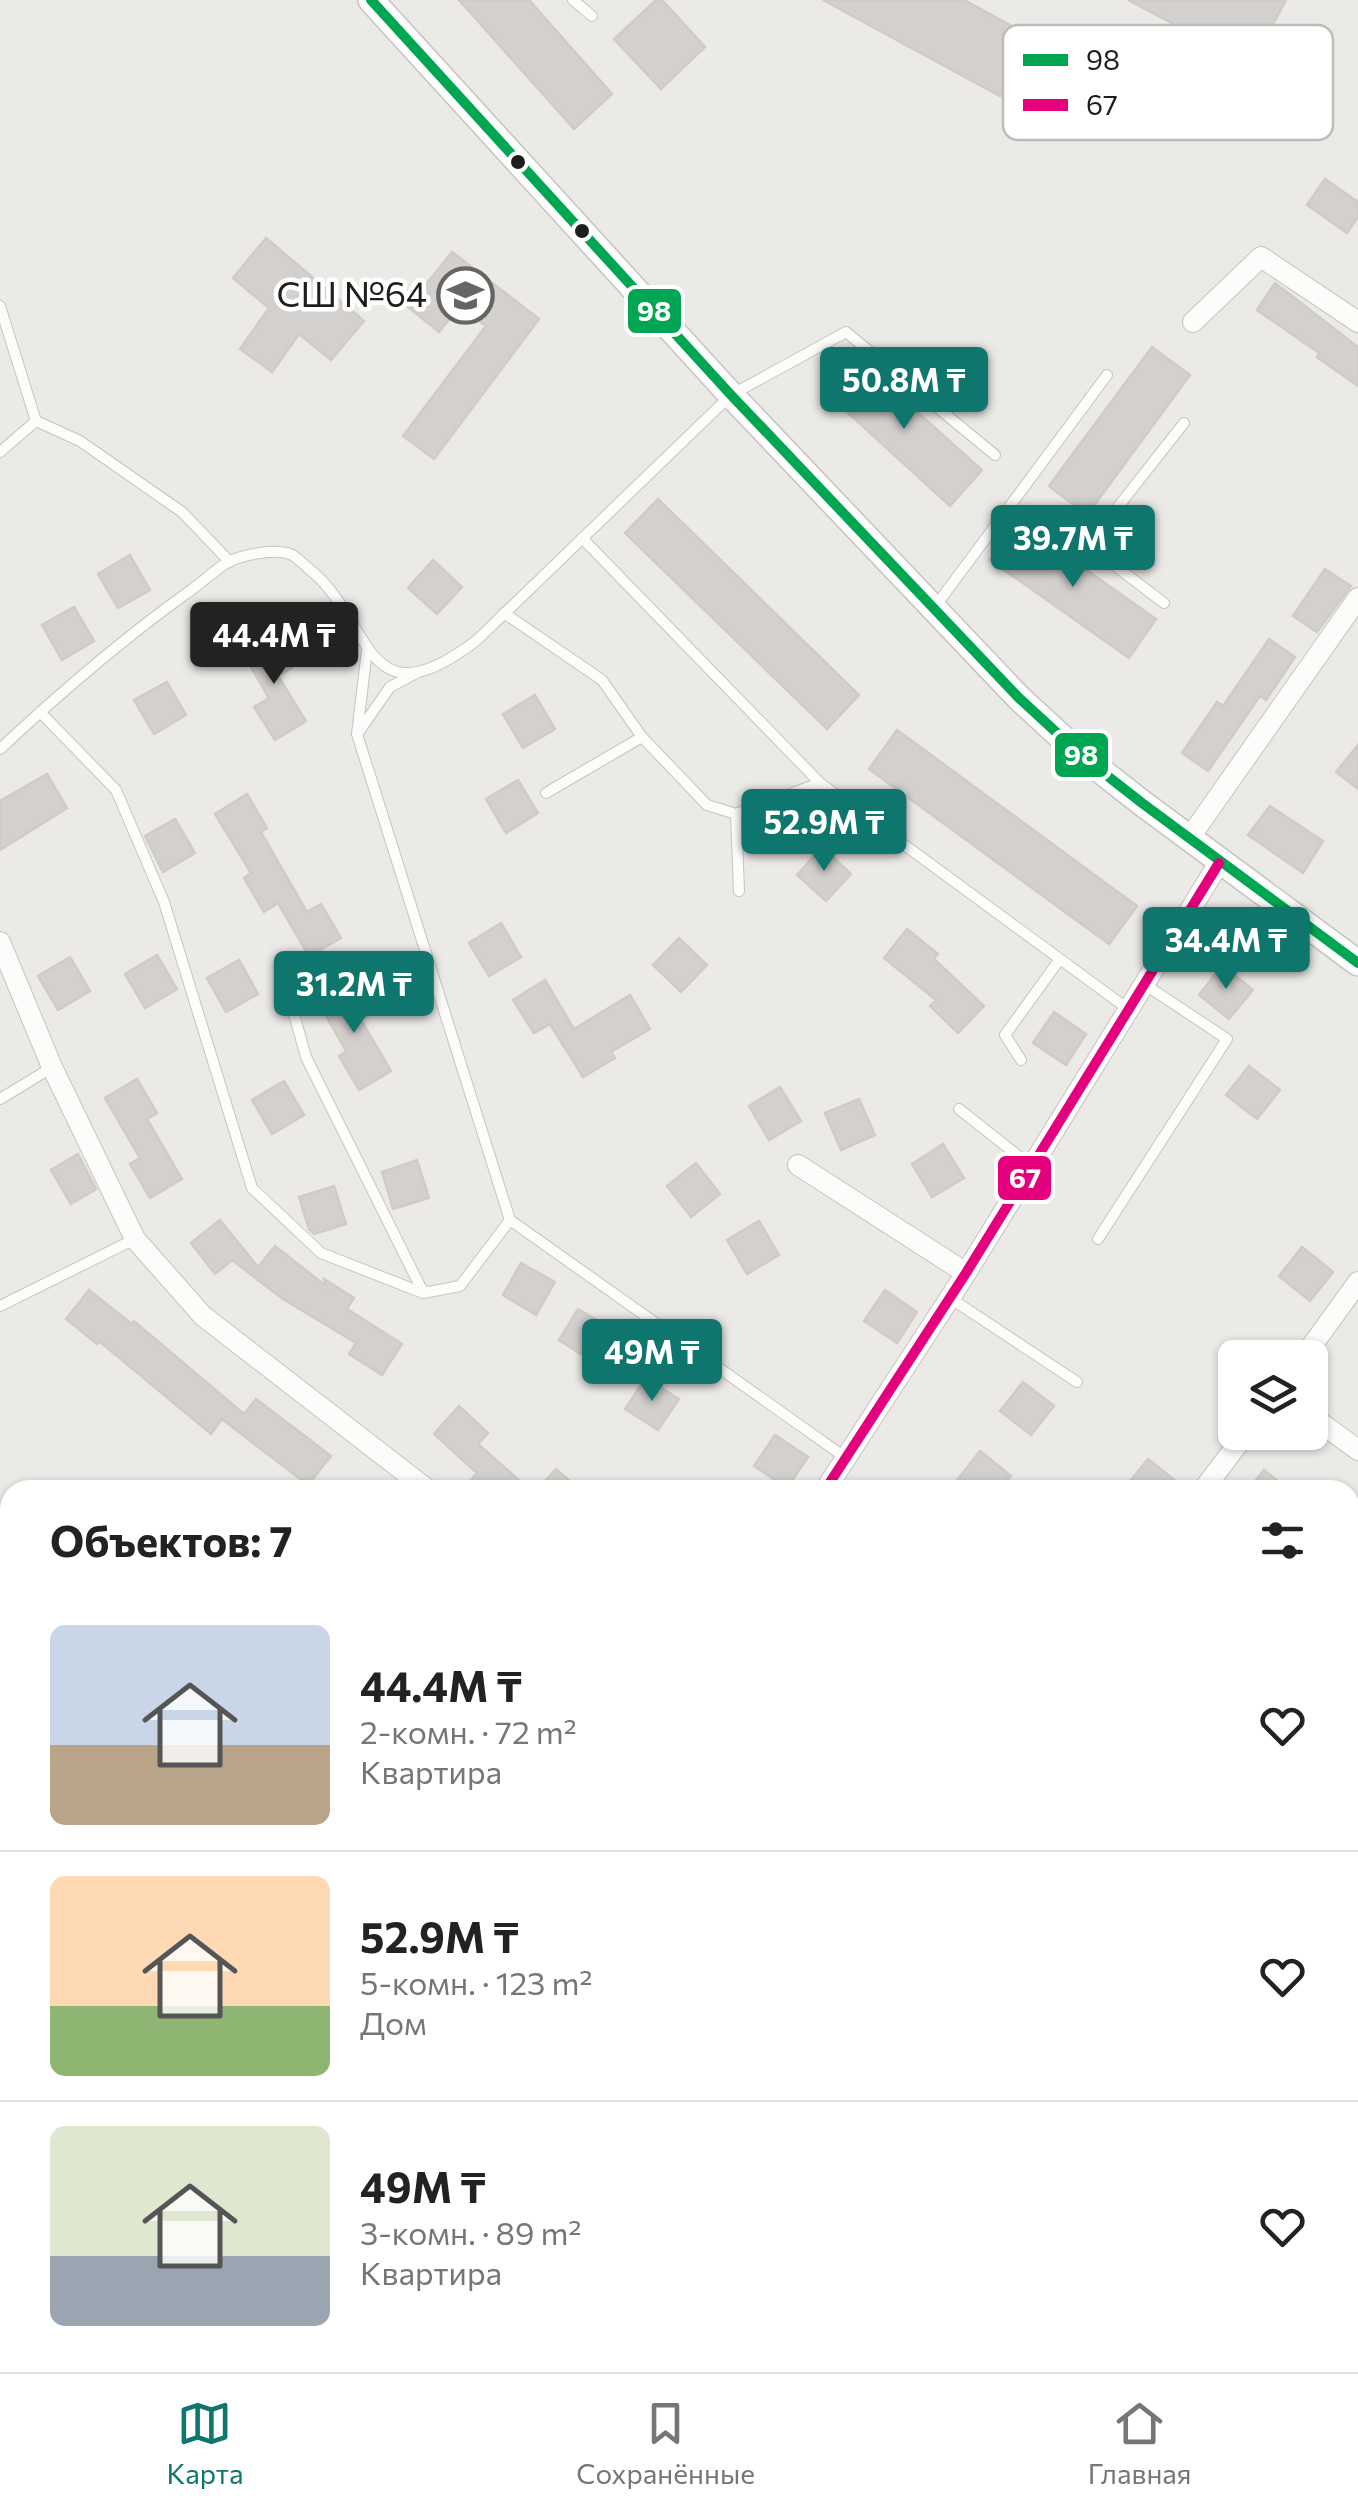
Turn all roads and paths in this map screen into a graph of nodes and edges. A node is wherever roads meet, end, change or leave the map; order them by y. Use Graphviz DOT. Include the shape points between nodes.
graph roads {
  1 [pos="371,0"];
  2 [pos="573,0"];
  3 [pos="592,16"];
  4 [pos="0,306"];
  5 [pos="1193,322"];
  6 [pos="1358,322"];
  7 [pos="1107,374"];
  8 [pos="731,395"];
  9 [pos="36,421"];
  10 [pos="1184,422"];
  11 [pos="0,452"];
  12 [pos="995,455"];
  13 [pos="1006,510"];
  14 [pos="582,538"];
  15 [pos="1088,545"];
  16 [pos="230,562"];
  17 [pos="1358,598"];
  18 [pos="1164,602"];
  19 [pos="934,608"];
  20 [pos="504,613"];
  21 [pos="367,650"];
  22 [pos="418,672"];
  23 [pos="40,712"];
  24 [pos="357,734"];
  25 [pos="642,737"];
  26 [pos="0,749"];
  27 [pos="820,783"];
  28 [pos="546,792"];
  29 [pos="736,814"];
  30 [pos="1188,840"];
  31 [pos="1219,863"];
  32 [pos="738,890"];
  33 [pos="0,942"];
  34 [pos="1060,959"];
  35 [pos="1358,964"];
  36 [pos="284,978"];
  37 [pos="1144,984"];
  38 [pos="1129,1010"];
  39 [pos="1021,1060"];
  40 [pos="52,1067"];
  41 [pos="0,1099"];
  42 [pos="960,1109"];
  43 [pos="798,1165"];
  44 [pos="1032,1166"];
  45 [pos="510,1220"];
  46 [pos="134,1239"];
  47 [pos="1098,1239"];
  48 [pos="966,1273"];
  49 [pos="1358,1282"];
  50 [pos="423,1293"];
  51 [pos="950,1298"];
  52 [pos="0,1306"];
  53 [pos="1316,1340"];
  54 [pos="1077,1382"];
  55 [pos="1328,1428"];
  56 [pos="1233,1450"];
  57 [pos="1358,1450"];
  58 [pos="846,1458"];
  59 [pos="415,1480"];
  60 [pos="832,1480"];
  61 [pos="1211,1480"];
  1 -- 8 [label="street"];
  2 -- 3 [label="lane"];
  4 -- 9 [label="lane"];
  5 -- 6 [label="street" via="1261,257"];
  7 -- 13 [label="lane"];
  8 -- 12 [label="lane" via="846,332"];
  8 -- 14 [label="lane"];
  8 -- 19 [label="street"];
  9 -- 11 [label="lane"];
  9 -- 16 [label="lane" via="80,441 182,512"];
  10 -- 15 [label="lane"];
  13 -- 15 [label="lane" via="1050,517"];
  13 -- 19 [label="lane"];
  14 -- 20 [label="lane"];
  14 -- 27 [label="lane"];
  15 -- 18 [label="lane"];
  16 -- 21 [label="lane" via="290,554 338,600"];
  16 -- 23 [label="lane" via="91,665"];
  17 -- 30 [label="street"];
  19 -- 30 [label="street" via="1018,698"];
  20 -- 22 [label="lane" via="448,662"];
  20 -- 25 [label="lane" via="602,680"];
  21 -- 22 [label="lane" via="387,668"];
  21 -- 24 [label="lane"];
  22 -- 24 [label="lane" via="390,687"];
  23 -- 26 [label="lane"];
  23 -- 50 [label="lane" via="116,790 164,902 252,1188 321,1254"];
  24 -- 45 [label="lane"];
  25 -- 28 [label="lane"];
  25 -- 29 [label="lane" via="707,805"];
  27 -- 29 [label="lane"];
  27 -- 34 [label="lane"];
  29 -- 32 [label="lane"];
  30 -- 31 [label="street"];
  31 -- 35 [label="street"];
  31 -- 37 [label="street"];
  33 -- 40 [label="street"];
  34 -- 38 [label="lane"];
  34 -- 39 [label="lane" via="1005,1035"];
  36 -- 50 [label="lane" via="306,1057"];
  37 -- 38 [label="street"];
  37 -- 47 [label="lane" via="1228,1039"];
  38 -- 44 [label="street"];
  40 -- 41 [label="lane"];
  40 -- 46 [label="street"];
  42 -- 44 [label="lane"];
  43 -- 48 [label="street"];
  44 -- 48 [label="street"];
  45 -- 50 [label="lane" via="460,1286"];
  45 -- 58 [label="lane"];
  46 -- 52 [label="lane"];
  46 -- 59 [label="street" via="204,1316"];
  48 -- 51 [label="street"];
  49 -- 53 [label="street"];
  51 -- 54 [label="lane"];
  51 -- 58 [label="street"];
  55 -- 57 [label="street"];
  56 -- 61 [label="street"];
  58 -- 60 [label="street"];
}
